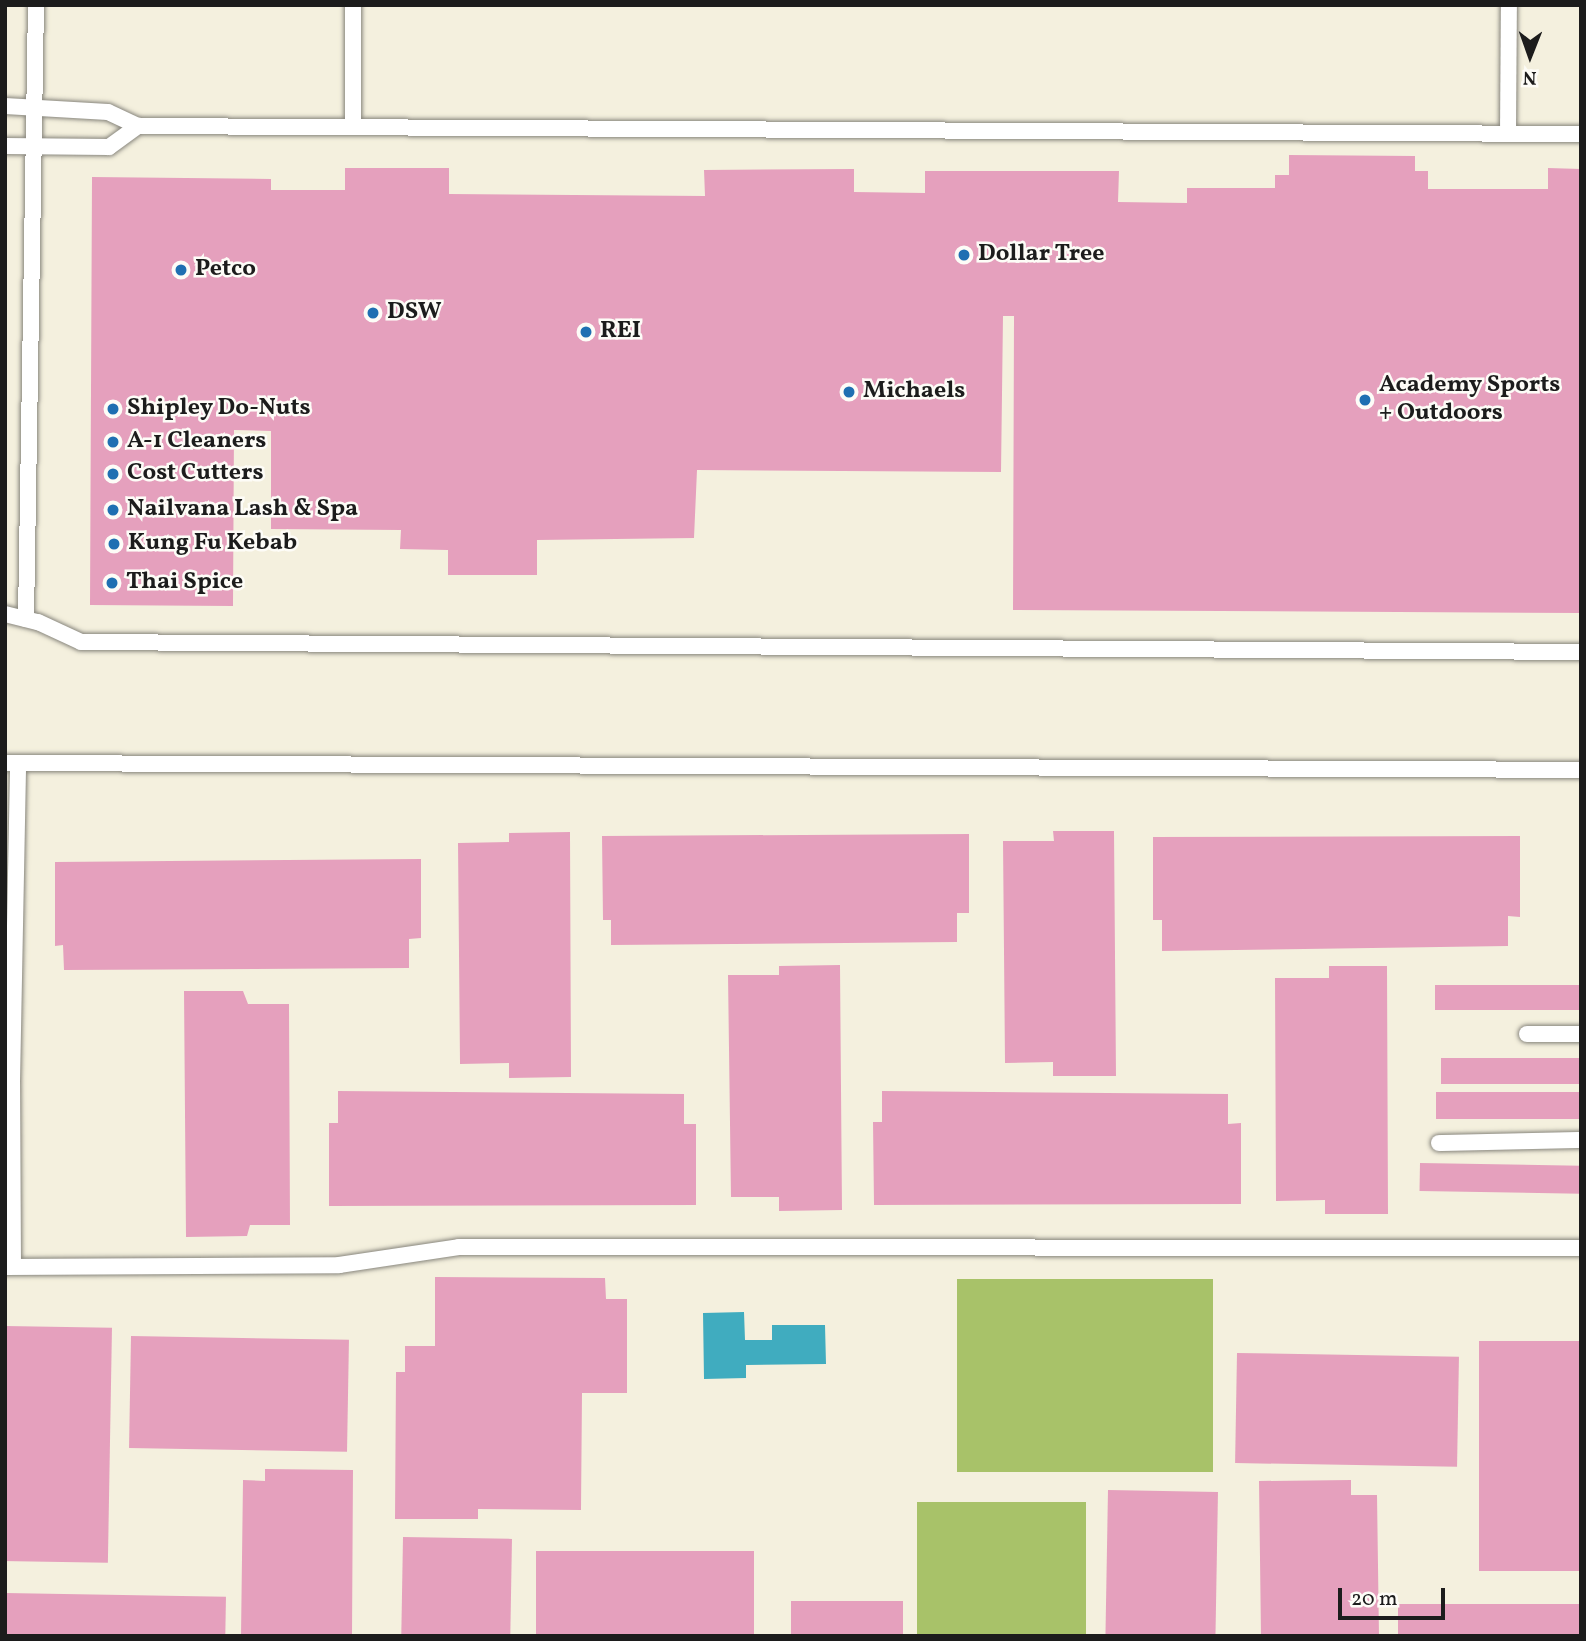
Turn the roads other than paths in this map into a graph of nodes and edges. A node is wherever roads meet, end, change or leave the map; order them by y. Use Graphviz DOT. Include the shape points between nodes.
graph roads {
  1 [pos="36,5"];
  2 [pos="354,5"];
  3 [pos="1508,5"];
  4 [pos="5,106"];
  5 [pos="34,106"];
  6 [pos="138,126"];
  7 [pos="354,127"];
  8 [pos="1508,133"];
  9 [pos="1581,134"];
  10 [pos="5,146"];
  11 [pos="34,147"];
  12 [pos="5,614"];
  13 [pos="26,619"];
  14 [pos="1581,652"];
  15 [pos="12,764"];
  16 [pos="1581,770"];
  17 [pos="1527,1034"];
  18 [pos="1581,1034"];
  19 [pos="9,1082"];
  20 [pos="1581,1140"];
  21 [pos="1439,1143"];
  22 [pos="1581,1248"];
  23 [pos="9,1266"];
  1 -- 5 [label="lane"];
  2 -- 7 [label="lane"];
  3 -- 8 [label="lane"];
  4 -- 5 [label="lane"];
  5 -- 6 [label="lane" via="108,112"];
  5 -- 11 [label="lane"];
  6 -- 7 [label="lane"];
  6 -- 11 [label="lane" via="109,147"];
  7 -- 8 [label="lane"];
  8 -- 9 [label="lane"];
  10 -- 11 [label="lane"];
  11 -- 13 [label="lane"];
  12 -- 13 [label="lane"];
  13 -- 14 [label="lane" via="81,642"];
  15 -- 16 [label="lane"];
  15 -- 19 [label="lane"];
  17 -- 18 [label="lane"];
  19 -- 23 [label="lane"];
  20 -- 21 [label="lane"];
  22 -- 23 [label="lane" via="459,1247 339,1265"];
}
